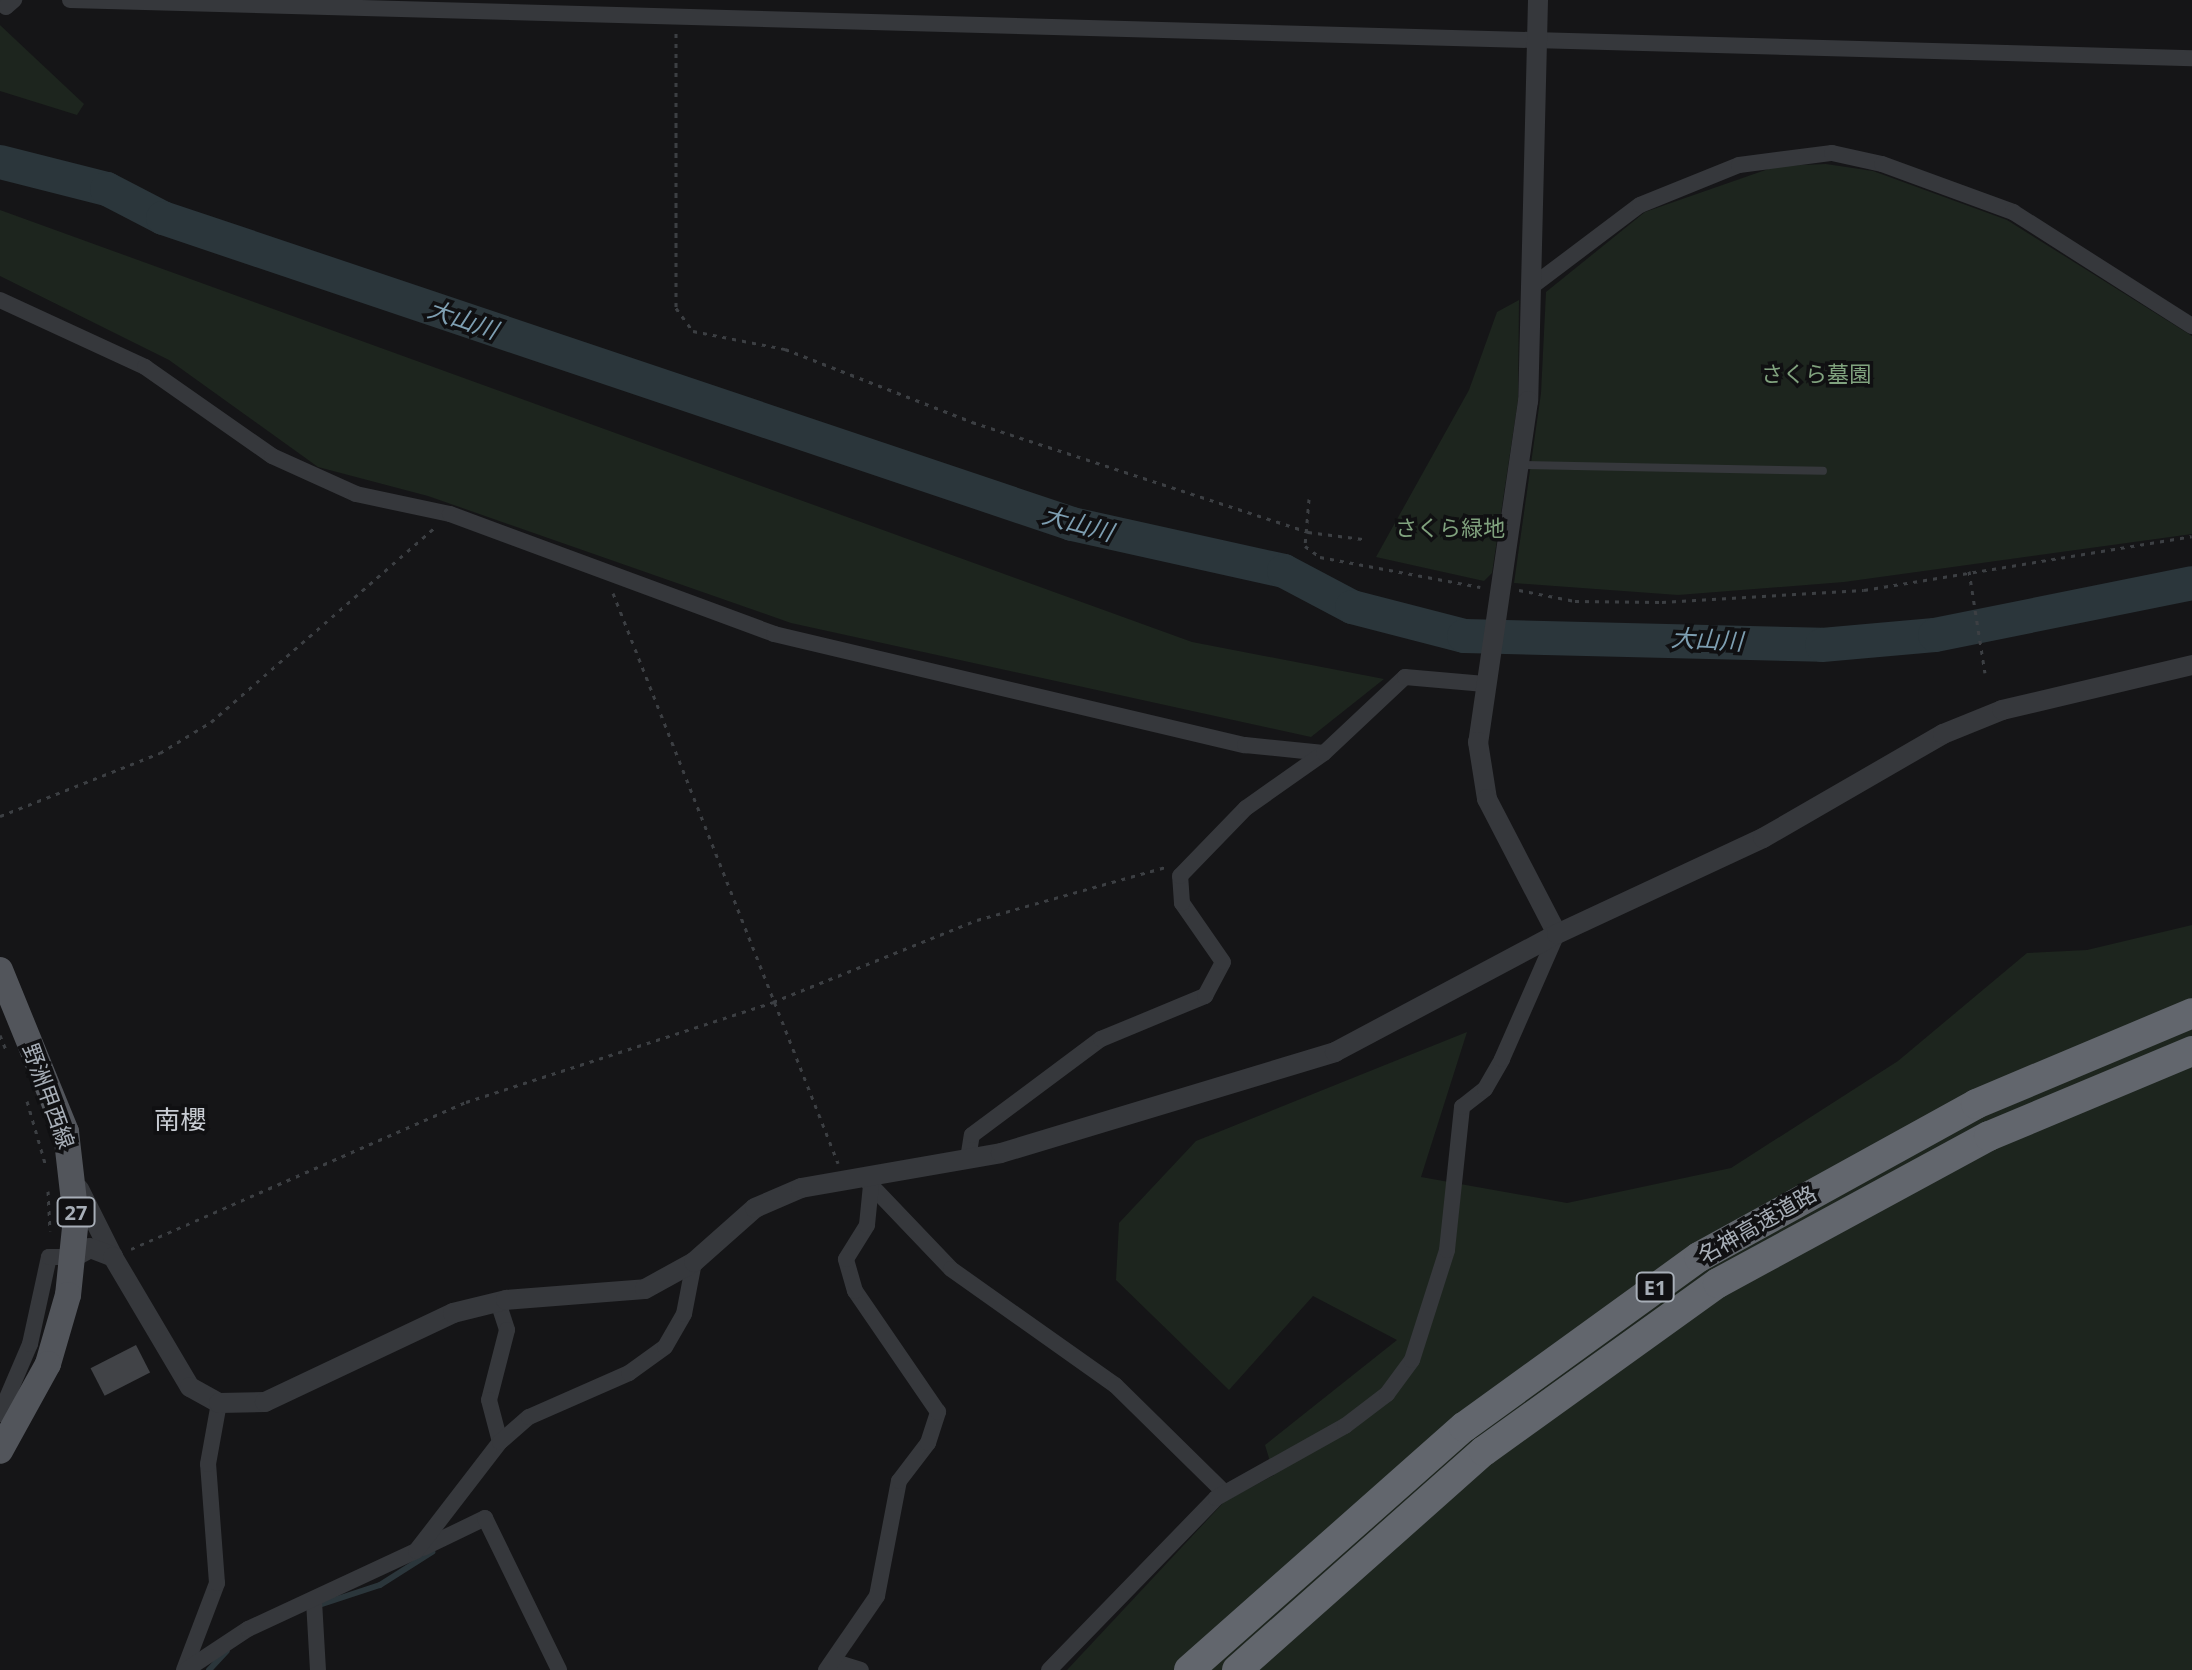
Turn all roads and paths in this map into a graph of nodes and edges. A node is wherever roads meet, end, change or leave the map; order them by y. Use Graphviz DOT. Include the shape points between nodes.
graph roads {
  1 [pos="0,0"];
  2 [pos="14,0"];
  3 [pos="70,0"];
  4 [pos="1538,0"];
  5 [pos="677,18"];
  6 [pos="1537,41"];
  7 [pos="2192,58"];
  8 [pos="1531,287"];
  9 [pos="0,300"];
  10 [pos="2192,326"];
  11 [pos="1518,465"];
  12 [pos="1823,471"];
  13 [pos="1309,499"];
  14 [pos="450,514"];
  15 [pos="1305,531"];
  16 [pos="2192,536"];
  17 [pos="1363,539"];
  18 [pos="603,566"];
  19 [pos="1969,571"];
  20 [pos="1498,596"];
  21 [pos="2192,665"];
  22 [pos="1985,673"];
  23 [pos="1486,681"];
  24 [pos="1324,753"];
  25 [pos="0,816"];
  26 [pos="1187,862"];
  27 [pos="1557,934"];
  28 [pos="0,970"];
  29 [pos="773,1002"];
  30 [pos="2192,1013"];
  31 [pos="0,1035"];
  32 [pos="2192,1051"];
  33 [pos="11,1061"];
  34 [pos="22,1086"];
  35 [pos="968,1159"];
  36 [pos="47,1170"];
  37 [pos="75,1177"];
  38 [pos="858,1179"];
  39 [pos="48,1184"];
  40 [pos="62,1257"];
  41 [pos="113,1257"];
  42 [pos="694,1262"];
  43 [pos="498,1302"];
  44 [pos="23,1392"];
  45 [pos="219,1403"];
  46 [pos="0,1414"];
  47 [pos="500,1442"];
  48 [pos="0,1451"];
  49 [pos="1224,1492"];
  50 [pos="416,1551"];
  51 [pos="314,1601"];
  52 [pos="830,1666"];
  53 [pos="185,1670"];
  54 [pos="318,1670"];
  55 [pos="559,1670"];
  56 [pos="861,1670"];
  57 [pos="1049,1670"];
  58 [pos="1189,1670"];
  59 [pos="1237,1670"];
  1 -- 2 [label="street" via="6,7"];
  3 -- 5 [label="street"];
  4 -- 6 [label="street"];
  5 -- 6 [label="street"];
  5 -- 15 [label="path" via="672,122 676,308 683,322 739,344 785,349 843,378"];
  6 -- 7 [label="street"];
  6 -- 8 [label="street"];
  8 -- 10 [label="street" via="1640,205 1739,165 1832,153 1882,164 2013,212"];
  8 -- 11 [label="street"];
  9 -- 14 [label="street" via="145,367 319,480"];
  11 -- 12 [label="lane"];
  11 -- 20 [label="street"];
  13 -- 15 [label="path"];
  14 -- 18 [label="street"];
  14 -- 25 [label="path" via="211,722 160,753"];
  15 -- 17 [label="path"];
  15 -- 20 [label="path" via="1305,546 1320,557"];
  16 -- 19 [label="path"];
  18 -- 24 [label="street" via="774,634 1245,745"];
  18 -- 29 [label="path"];
  19 -- 20 [label="path" via="1864,590 1662,602"];
  19 -- 22 [label="path"];
  20 -- 23 [label="street"];
  21 -- 27 [label="street" via="2002,710 1943,734 1763,838"];
  23 -- 24 [label="street" via="1405,677"];
  23 -- 27 [label="street" via="1478,742 1487,799"];
  24 -- 26 [label="street" via="1246,808"];
  26 -- 29 [label="path" via="977,920"];
  26 -- 35 [label="street" via="1178,888 1182,903 1223,962 1205,996 1101,1039 972,1135"];
  27 -- 35 [label="street" via="1335,1052 1118,1121"];
  27 -- 49 [label="street" via="1502,1059 1485,1089 1462,1107 1447,1250 1412,1360 1387,1394 1345,1426"];
  28 -- 37 [label="main road, 野洲甲西線 / 27" via="66,1132"];
  29 -- 38 [label="path"];
  29 -- 41 [label="path" via="466,1102"];
  30 -- 58 [label="highway, 名神高速道路 / E1" via="1976,1104 1699,1257 1464,1427"];
  31 -- 33 [label="path"];
  32 -- 59 [label="highway, 名神高速道路 / E1" via="1989,1136 1718,1283 1484,1451"];
  34 -- 36 [label="path"];
  35 -- 38 [label="street"];
  37 -- 40 [label="main road, 野洲甲西線 / 27"];
  37 -- 41 [label="street"];
  38 -- 42 [label="street" via="755,1208"];
  38 -- 49 [label="street" via="951,1269 1115,1385"];
  38 -- 52 [label="street" via="867,1225 846,1259 855,1291 938,1412 928,1443 899,1481 877,1596 849,1629"];
  39 -- 40 [label="path"];
  40 -- 41 [label="street" via="90,1248"];
  40 -- 44 [label="main road, 野洲甲西線 / 27" via="59,1328"];
  41 -- 45 [label="street" via="177,1375"];
  42 -- 43 [label="street" via="672,1278 618,1295"];
  42 -- 47 [label="street" via="684,1314 665,1347 629,1373 529,1417"];
  43 -- 45 [label="street" via="421,1324 286,1395"];
  43 -- 47 [label="street" via="507,1330 489,1400"];
  44 -- 46 [label="street"];
  44 -- 48 [label="main road, 野洲甲西線 / 27"];
  45 -- 53 [label="street" via="208,1464 217,1583"];
  47 -- 50 [label="street"];
  49 -- 57 [label="street"];
  50 -- 51 [label="street"];
  50 -- 55 [label="street" via="485,1518"];
  51 -- 53 [label="street" via="248,1629"];
  51 -- 54 [label="street"];
  52 -- 56 [label="street"];
}
